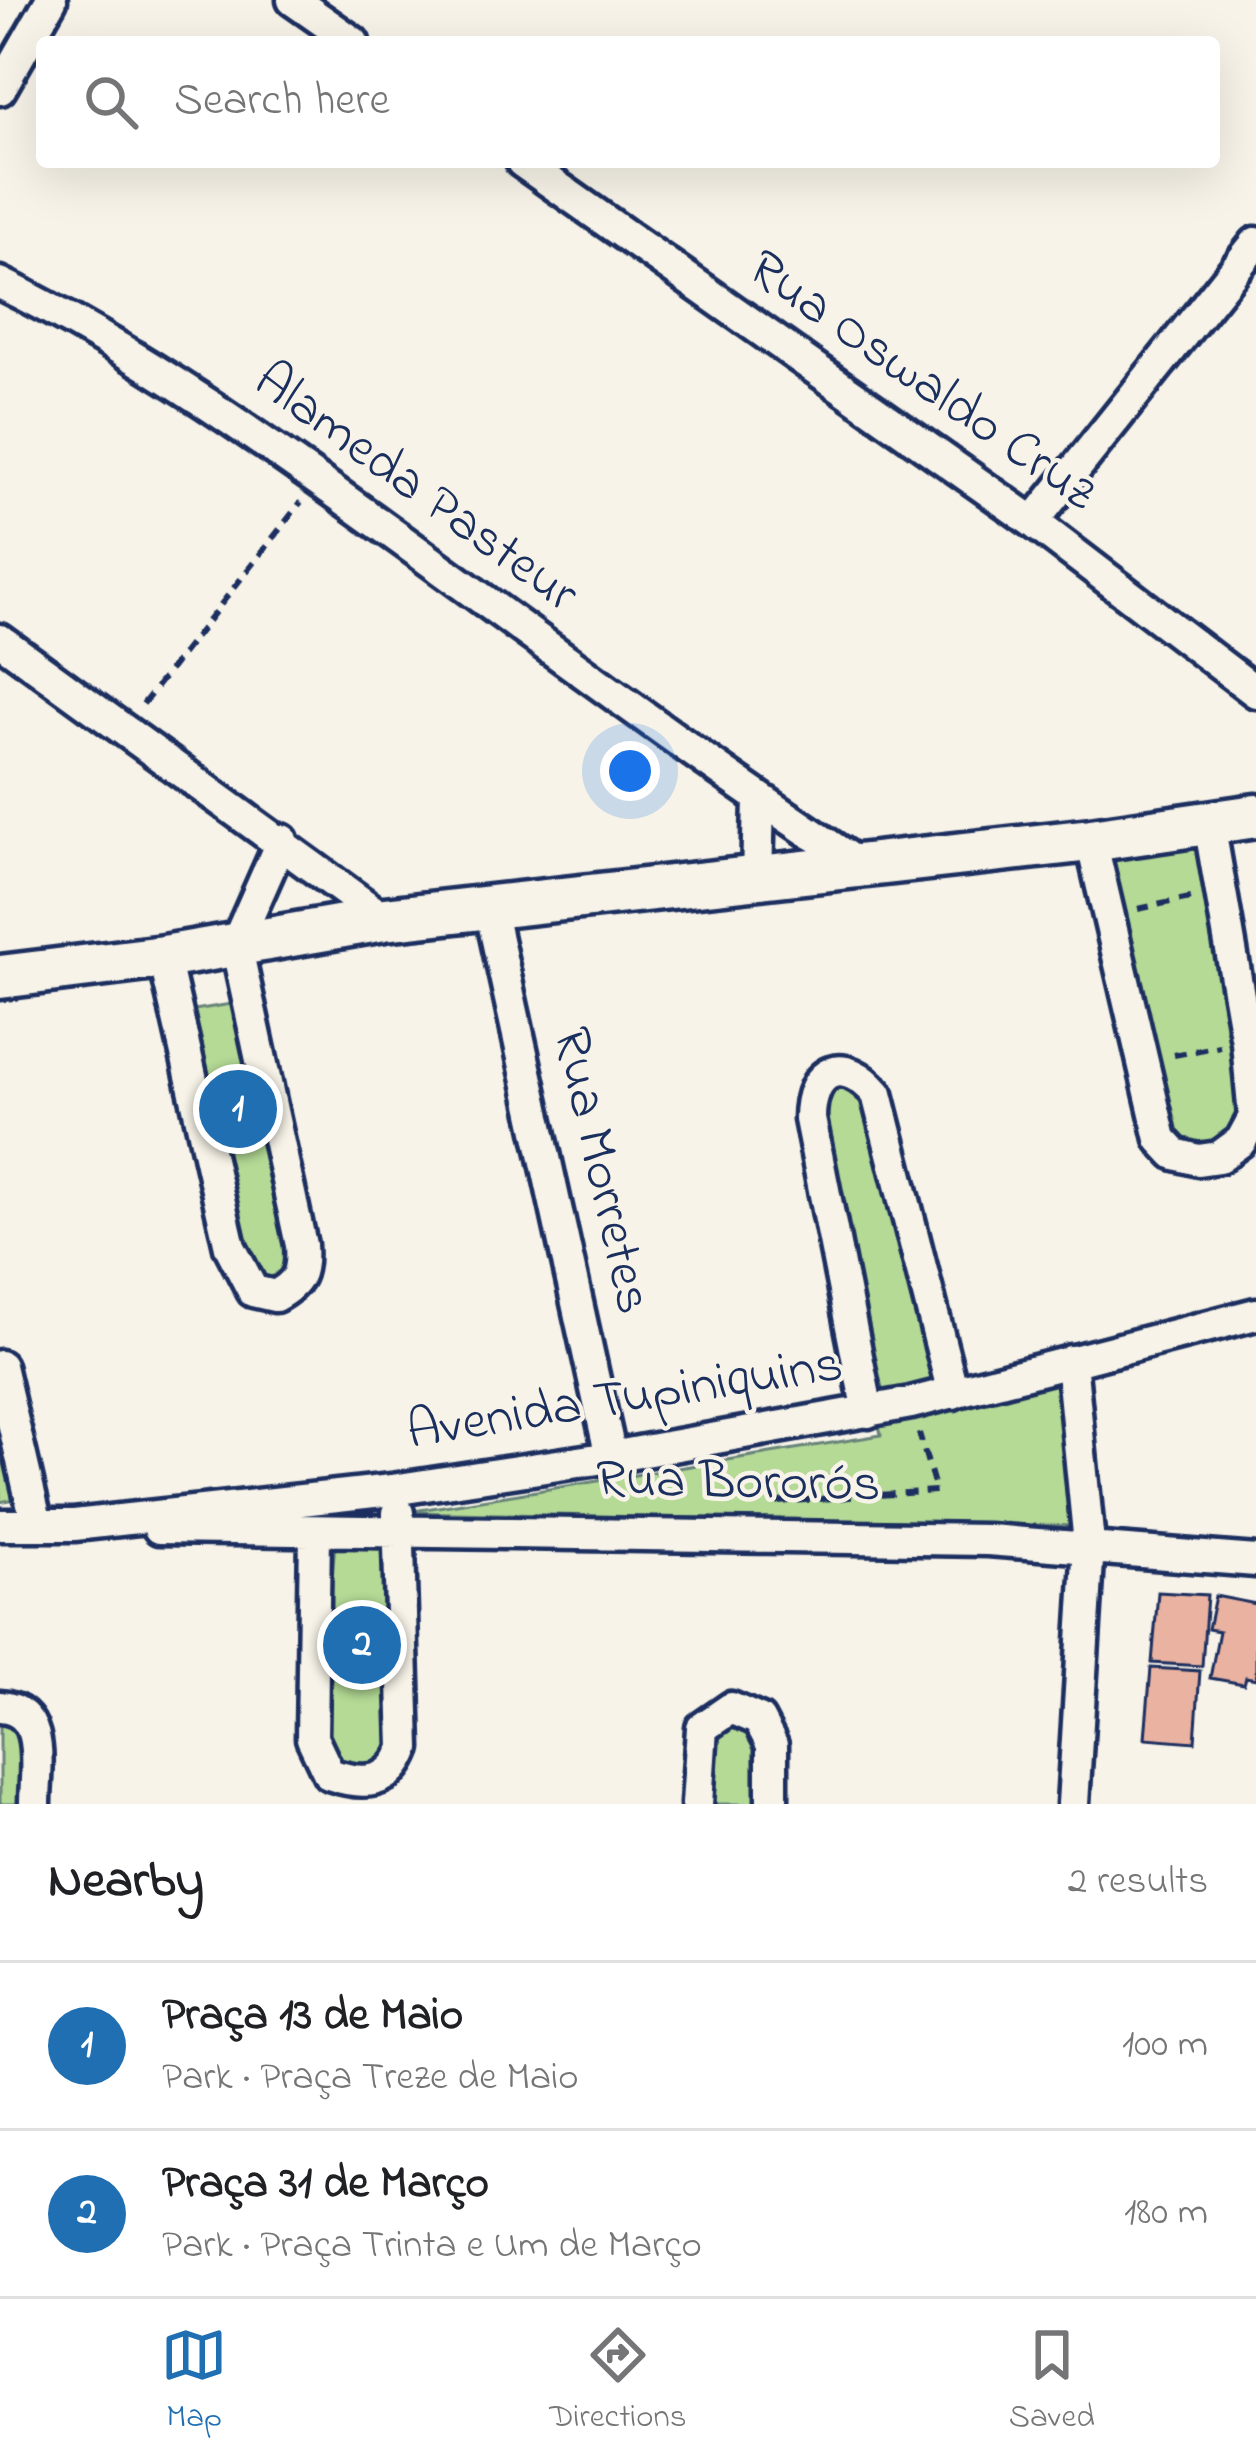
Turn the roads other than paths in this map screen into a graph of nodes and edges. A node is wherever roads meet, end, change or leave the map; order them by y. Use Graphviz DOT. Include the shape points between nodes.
graph roads {
  1 [pos="51,0"];
  2 [pos="293,0"];
  3 [pos="344,36"];
  4 [pos="0,88"];
  5 [pos="531,168"];
  6 [pos="1256,243"];
  7 [pos="0,283"];
  8 [pos="1033,522"];
  9 [pos="0,640"];
  10 [pos="1256,692"];
  11 [pos="759,799"];
  12 [pos="1256,816"];
  13 [pos="1209,823"];
  14 [pos="282,840"];
  15 [pos="1090,840"];
  16 [pos="862,867"];
  17 [pos="757,879"];
  18 [pos="490,908"];
  19 [pos="384,919"];
  20 [pos="236,944"];
  21 [pos="164,957"];
  22 [pos="0,976"];
  23 [pos="1256,1314"];
  24 [pos="1071,1361"];
  25 [pos="0,1366"];
  26 [pos="953,1393"];
  27 [pos="868,1412"];
  28 [pos="611,1457"];
  29 [pos="392,1490"];
  30 [pos="0,1525"];
  31 [pos="37,1525"];
  32 [pos="74,1525"];
  33 [pos="402,1529"];
  34 [pos="315,1534"];
  35 [pos="1089,1544"];
  36 [pos="1256,1561"];
  37 [pos="0,1707"];
  38 [pos="34,1804"];
  39 [pos="697,1804"];
  40 [pos="772,1804"];
  41 [pos="1073,1804"];
  1 -- 4 [label="street"];
  2 -- 3 [label="street"];
  5 -- 8 [label="street, Rua Oswaldo Cruz"];
  6 -- 8 [label="street"];
  7 -- 11 [label="street, Alameda Pasteur" via="87,328 318,480"];
  8 -- 10 [label="street, Rua Oswaldo Cruz"];
  9 -- 14 [label="street"];
  11 -- 16 [label="street, Alameda Pasteur"];
  11 -- 17 [label="street"];
  12 -- 13 [label="street"];
  13 -- 15 [label="street"];
  13 -- 15 [label="street" via="1254,1117 1241,1141 1198,1160 1175,1154 1161,1139"];
  14 -- 19 [label="street"];
  14 -- 20 [label="street"];
  15 -- 16 [label="street"];
  16 -- 17 [label="street"];
  17 -- 18 [label="street"];
  18 -- 19 [label="street"];
  18 -- 28 [label="street, Rua Morretes"];
  19 -- 20 [label="street"];
  20 -- 21 [label="street"];
  20 -- 21 [label="street" via="301,1246 294,1286 275,1296 253,1291 230,1247"];
  21 -- 22 [label="street"];
  23 -- 24 [label="street, Avenida Tupiniquins"];
  24 -- 26 [label="street, Avenida Tupiniquins"];
  24 -- 35 [label="street"];
  25 -- 31 [label="street"];
  26 -- 27 [label="street, Avenida Tupiniquins"];
  26 -- 27 [label="street" via="877,1094 854,1075 837,1073 810,1090 810,1119"];
  27 -- 28 [label="street, Avenida Tupiniquins"];
  28 -- 29 [label="street, Avenida Tupiniquins"];
  29 -- 32 [label="street, Avenida Tupiniquins"];
  29 -- 33 [label="street"];
  30 -- 31 [label="street, Avenida Tupiniquins"];
  31 -- 32 [label="street, Avenida Tupiniquins"];
  32 -- 34 [label="street, Rua Bororós"];
  33 -- 34 [label="street, Rua Bororós"];
  33 -- 34 [label="street" via="405,1748 397,1768 379,1781 352,1783 329,1774 312,1738"];
  33 -- 35 [label="street, Rua Bororós"];
  35 -- 36 [label="street, Rua Bororós"];
  35 -- 41 [label="street"];
  37 -- 38 [label="street" via="30,1721"];
  39 -- 40 [label="street" via="702,1728 731,1708 759,1720 772,1745"];
}
